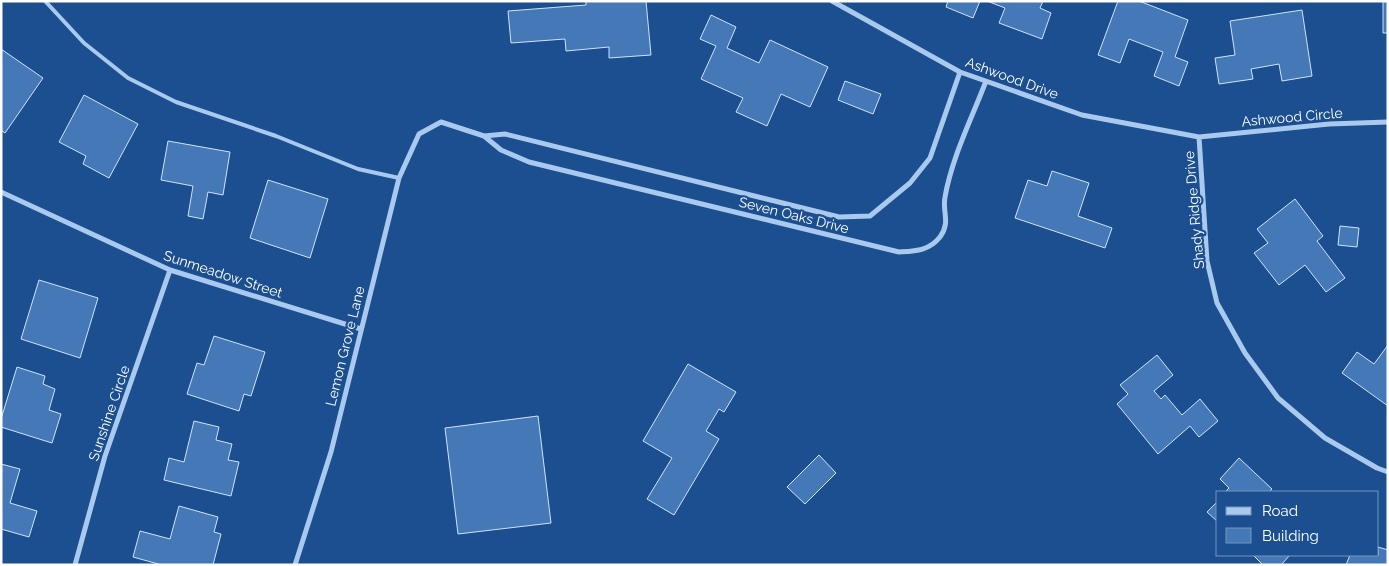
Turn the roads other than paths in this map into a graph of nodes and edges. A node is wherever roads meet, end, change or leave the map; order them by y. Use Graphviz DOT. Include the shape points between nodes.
graph roads {
  1 [pos="45,1"];
  2 [pos="832,1"];
  3 [pos="960,72"];
  4 [pos="986,81"];
  5 [pos="1388,122"];
  6 [pos="419,134"];
  7 [pos="484,136"];
  8 [pos="1199,138"];
  9 [pos="399,178"];
  10 [pos="1,192"];
  11 [pos="170,270"];
  12 [pos="361,329"];
  13 [pos="1388,472"];
  14 [pos="75,565"];
  15 [pos="295,565"];
  1 -- 9 [label="lane" via="84,43 128,78 176,102 276,136 358,169"];
  2 -- 3 [label="street, Ashwood Drive"];
  3 -- 4 [label="street, Ashwood Drive"];
  3 -- 7 [label="street, Seven Oaks Drive" via="930,158 910,183 870,216 839,217 505,134"];
  4 -- 7 [label="street, Seven Oaks Drive" via="944,198 947,220 940,237 924,251 899,252 529,162 501,150"];
  4 -- 8 [label="street, Ashwood Drive" via="1082,115"];
  5 -- 8 [label="street, Ashwood Circle" via="1330,124"];
  6 -- 7 [label="street, Seven Oaks Drive" via="441,122"];
  6 -- 9 [label="street, Lemon Grove Lane"];
  8 -- 13 [label="street, Shady Ridge Drive" via="1207,262 1217,303 1240,344 1278,398 1325,438"];
  9 -- 12 [label="street, Lemon Grove Lane"];
  10 -- 11 [label="street, Sunmeadow Street"];
  11 -- 12 [label="street, Sunmeadow Street"];
  11 -- 14 [label="street, Sunshine Circle" via="106,456"];
  12 -- 15 [label="street, Lemon Grove Lane" via="331,452"];
}
